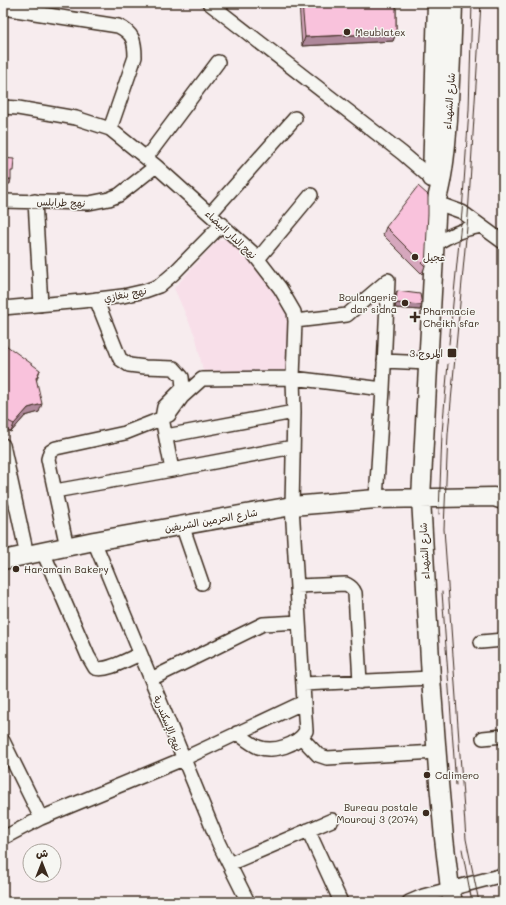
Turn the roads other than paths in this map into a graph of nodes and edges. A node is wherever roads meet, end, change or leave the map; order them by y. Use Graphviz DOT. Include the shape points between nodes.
graph roads {
  1 [pos="209,3"];
  2 [pos="437,3"];
  3 [pos="453,3"];
  4 [pos="3,8"];
  5 [pos="218,62"];
  6 [pos="3,107"];
  7 [pos="295,118"];
  8 [pos="110,129"];
  9 [pos="151,162"];
  10 [pos="437,179"];
  11 [pos="311,195"];
  12 [pos="3,201"];
  13 [pos="35,201"];
  14 [pos="437,201"];
  15 [pos="210,214"];
  16 [pos="222,224"];
  17 [pos="481,226"];
  18 [pos="503,242"];
  19 [pos="434,245"];
  20 [pos="258,259"];
  21 [pos="96,299"];
  22 [pos="41,304"];
  23 [pos="3,308"];
  24 [pos="295,321"];
  25 [pos="384,361"];
  26 [pos="428,363"];
  27 [pos="293,378"];
  28 [pos="383,389"];
  29 [pos="294,412"];
  30 [pos="162,418"];
  31 [pos="166,436"];
  32 [pos="3,445"];
  33 [pos="293,447"];
  34 [pos="172,470"];
  35 [pos="55,492"];
  36 [pos="500,497"];
  37 [pos="421,498"];
  38 [pos="376,499"];
  39 [pos="292,506"];
  40 [pos="182,525"];
  41 [pos="94,541"];
  42 [pos="67,546"];
  43 [pos="35,553"];
  44 [pos="3,560"];
  45 [pos="202,583"];
  46 [pos="297,586"];
  47 [pos="299,622"];
  48 [pos="503,640"];
  49 [pos="481,642"];
  50 [pos="140,654"];
  51 [pos="431,678"];
  52 [pos="151,679"];
  53 [pos="360,682"];
  54 [pos="303,684"];
  55 [pos="304,702"];
  56 [pos="237,734"];
  57 [pos="503,736"];
  58 [pos="301,737"];
  59 [pos="483,738"];
  60 [pos="3,741"];
  61 [pos="437,752"];
  62 [pos="183,759"];
  63 [pos="41,818"];
  64 [pos="332,820"];
  65 [pos="308,830"];
  66 [pos="3,838"];
  67 [pos="229,864"];
  68 [pos="503,875"];
  69 [pos="452,895"];
  70 [pos="248,902"];
  71 [pos="340,902"];
  72 [pos="409,902"];
  1 -- 10 [label="street"];
  2 -- 10 [label="main road, شارع الشهداء"];
  3 -- 10 [label="main road, شارع الشهداء" via="452,67"];
  4 -- 8 [label="street" via="118,26 127,30 133,38 135,57"];
  5 -- 9 [label="street, نهج طرابلس"];
  6 -- 8 [label="street, نهج الدار البيضاء" via="76,118"];
  7 -- 15 [label="street"];
  8 -- 9 [label="street, نهج الدار البيضاء"];
  9 -- 13 [label="street, نهج طرابلس" via="119,195 109,199 89,203"];
  9 -- 15 [label="street, نهج الدار البيضاء"];
  10 -- 14 [label="main road, شارع الشهداء"];
  11 -- 20 [label="street"];
  12 -- 13 [label="street, نهج طرابلس"];
  13 -- 22 [label="street"];
  14 -- 17 [label="street" via="462,212"];
  14 -- 19 [label="main road, شارع الشهداء"];
  15 -- 16 [label="street, نهج الدار البيضاء"];
  16 -- 20 [label="street, نهج الدار البيضاء"];
  16 -- 21 [label="street, نهج بنغازي" via="159,286 124,296"];
  17 -- 18 [label="street"];
  17 -- 19 [label="street" via="452,234"];
  19 -- 26 [label="main road, شارع الشهداء"];
  20 -- 24 [label="street, نهج الدار البيضاء" via="280,288 294,312"];
  21 -- 22 [label="street, نهج بنغازي"];
  21 -- 30 [label="street" via="120,359 129,365 174,368 182,377 183,388 164,407"];
  22 -- 23 [label="street, نهج بنغازي"];
  24 -- 25 [label="street" via="347,315 388,280"];
  24 -- 27 [label="street, نهج الدار البيضاء"];
  25 -- 26 [label="street"];
  25 -- 28 [label="street"];
  26 -- 37 [label="main road, شارع الشهداء"];
  27 -- 28 [label="street"];
  27 -- 29 [label="street, نهج الدار البيضاء"];
  27 -- 30 [label="street" via="202,378 182,397 169,415"];
  28 -- 38 [label="street"];
  29 -- 31 [label="street"];
  29 -- 33 [label="street, نهج الدار البيضاء"];
  30 -- 31 [label="street"];
  30 -- 35 [label="street" via="125,433 56,448 50,452 48,459"];
  31 -- 34 [label="street"];
  32 -- 43 [label="street"];
  33 -- 34 [label="street"];
  33 -- 39 [label="street, نهج الدار البيضاء"];
  34 -- 35 [label="street"];
  35 -- 42 [label="street"];
  36 -- 37 [label="main road, شارع الحرمين الشريفين"];
  37 -- 38 [label="main road, شارع الحرمين الشريفين"];
  37 -- 51 [label="main road, شارع الشهداء"];
  38 -- 39 [label="main road, شارع الحرمين الشريفين"];
  39 -- 40 [label="main road, شارع الحرمين الشريفين"];
  39 -- 46 [label="street, نهج الدار البيضاء"];
  40 -- 41 [label="main road, شارع الحرمين الشريفين"];
  40 -- 45 [label="street"];
  41 -- 42 [label="main road, شارع الحرمين الشريفين"];
  41 -- 50 [label="street, نهج الإسكندرية"];
  42 -- 43 [label="main road, شارع الحرمين الشريفين"];
  43 -- 44 [label="main road, شارع الحرمين الشريفين"];
  43 -- 50 [label="street" via="95,668 106,669"];
  46 -- 47 [label="street, نهج الدار البيضاء"];
  46 -- 53 [label="street" via="346,584 355,593"];
  47 -- 52 [label="street" via="263,624"];
  47 -- 54 [label="street, نهج الدار البيضاء"];
  48 -- 49 [label="street"];
  50 -- 52 [label="street, نهج الإسكندرية"];
  51 -- 53 [label="street"];
  51 -- 61 [label="main road, شارع الشهداء"];
  52 -- 62 [label="street, نهج الإسكندرية"];
  53 -- 54 [label="street"];
  54 -- 55 [label="street, نهج الدار البيضاء"];
  55 -- 56 [label="street"];
  55 -- 58 [label="street, نهج الدار البيضاء" via="306,731"];
  56 -- 58 [label="street" via="265,749 287,745"];
  56 -- 62 [label="street"];
  57 -- 59 [label="street"];
  58 -- 61 [label="street" via="318,755 327,758"];
  60 -- 63 [label="street"];
  61 -- 69 [label="main road, شارع الشهداء" via="444,838"];
  62 -- 63 [label="street"];
  62 -- 67 [label="street, نهج الإسكندرية"];
  63 -- 66 [label="street"];
  64 -- 65 [label="street"];
  65 -- 67 [label="street"];
  65 -- 71 [label="street"];
  67 -- 70 [label="street, نهج الإسكندرية"];
  68 -- 69 [label="street"];
  69 -- 72 [label="street" via="423,896"];
}
